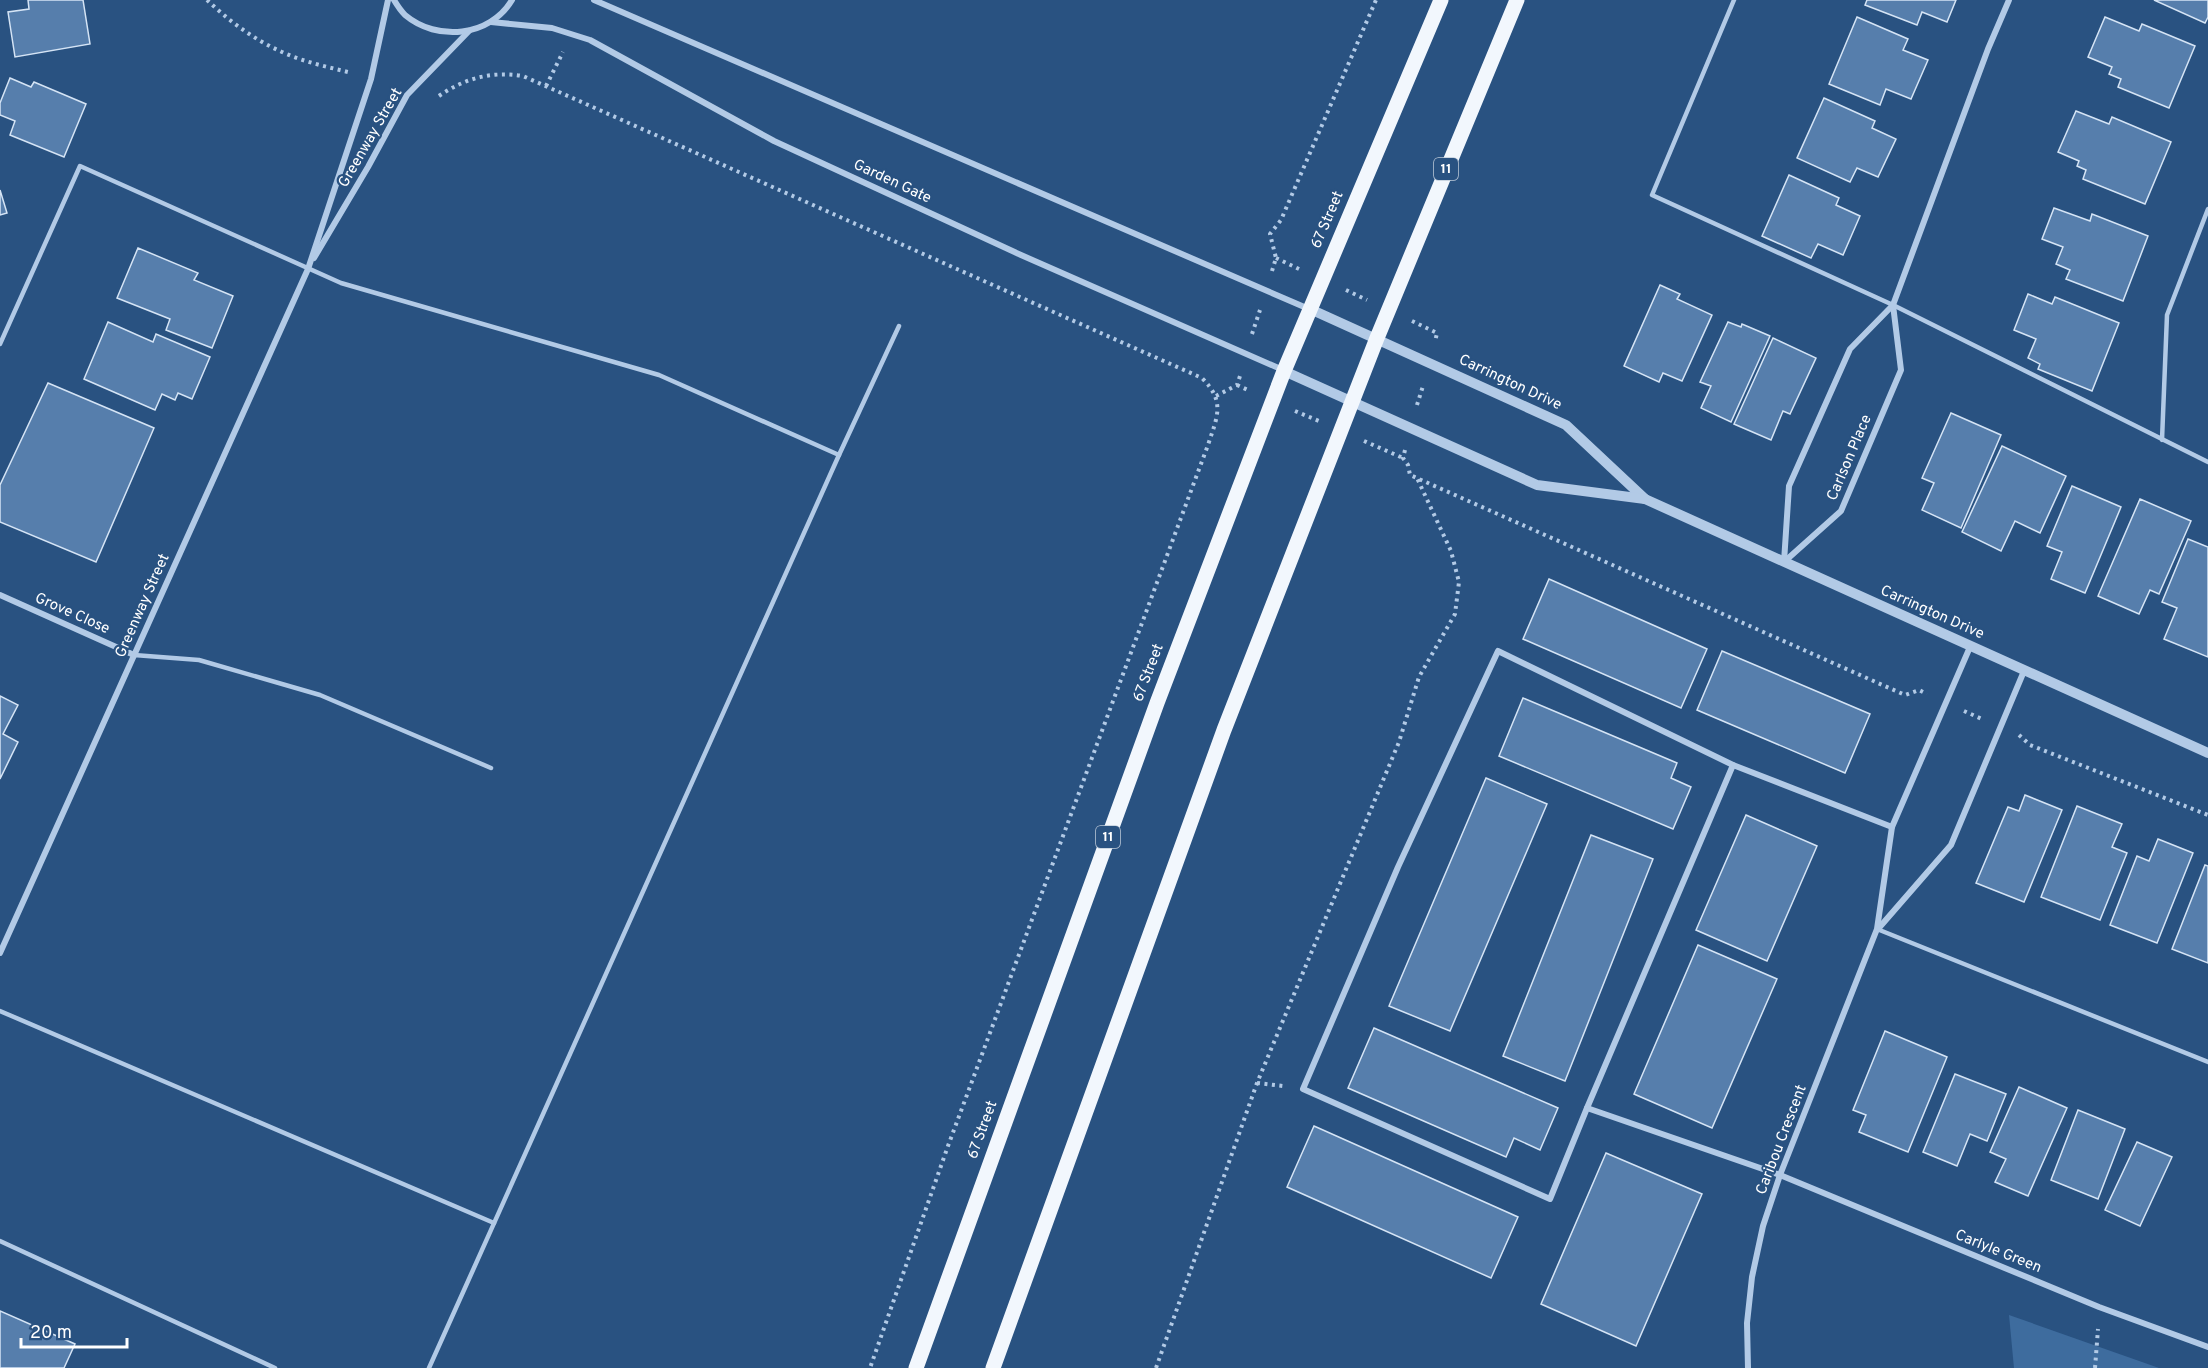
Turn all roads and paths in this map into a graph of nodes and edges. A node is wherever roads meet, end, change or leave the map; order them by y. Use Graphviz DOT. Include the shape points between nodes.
graph roads {
  1 [pos="207,0"];
  2 [pos="388,0"];
  3 [pos="394,0"];
  4 [pos="512,0"];
  5 [pos="594,0"];
  6 [pos="1377,0"];
  7 [pos="1441,0"];
  8 [pos="1517,0"];
  9 [pos="1734,0"];
  10 [pos="2009,0"];
  11 [pos="490,22"];
  12 [pos="469,31"];
  13 [pos="565,46"];
  14 [pos="351,73"];
  15 [pos="546,86"];
  16 [pos="433,101"];
  17 [pos="2208,209"];
  18 [pos="1276,258"];
  19 [pos="308,269"];
  20 [pos="1323,279"];
  21 [pos="1266,291"];
  22 [pos="1893,305"];
  23 [pos="1310,309"];
  24 [pos="1389,310"];
  25 [pos="899,326"];
  26 [pos="1377,338"];
  27 [pos="0,344"];
  28 [pos="1246,354"];
  29 [pos="1429,363"];
  30 [pos="1284,371"];
  31 [pos="1216,396"];
  32 [pos="1352,401"];
  33 [pos="1411,427"];
  34 [pos="2162,440"];
  35 [pos="839,455"];
  36 [pos="2208,462"];
  37 [pos="1416,477"];
  38 [pos="1645,499"];
  39 [pos="1784,562"];
  40 [pos="0,595"];
  41 [pos="1970,647"];
  42 [pos="134,655"];
  43 [pos="2024,671"];
  44 [pos="1946,702"];
  45 [pos="2001,727"];
  46 [pos="2208,753"];
  47 [pos="1733,765"];
  48 [pos="491,768"];
  49 [pos="2208,815"];
  50 [pos="1892,827"];
  51 [pos="1877,929"];
  52 [pos="0,953"];
  53 [pos="0,1011"];
  54 [pos="2208,1062"];
  55 [pos="1587,1108"];
  56 [pos="1780,1175"];
  57 [pos="494,1223"];
  58 [pos="0,1241"];
  59 [pos="2099,1307"];
  60 [pos="2208,1347"];
  61 [pos="275,1368"];
  62 [pos="429,1368"];
  63 [pos="870,1368"];
  64 [pos="916,1368"];
  65 [pos="993,1368"];
  66 [pos="1156,1368"];
  67 [pos="1748,1368"];
  68 [pos="2095,1368"];
  1 -- 14 [label="path" via="227,19 279,51"];
  2 -- 19 [label="street, Greenway Street" via="371,79"];
  3 -- 12 [label="street" via="405,14 424,26 444,33"];
  4 -- 11 [label="street"];
  5 -- 21 [label="street"];
  6 -- 18 [label="path" via="1281,220 1270,234"];
  7 -- 20 [label="main road, 67 Street / 11"];
  8 -- 24 [label="main road, 11"];
  9 -- 22 [label="lane" via="1652,195"];
  10 -- 22 [label="street, Carlson Place"];
  11 -- 12 [label="street"];
  11 -- 28 [label="street, Garden Gate" via="552,28 590,40 774,141"];
  12 -- 19 [label="street, Greenway Street" via="407,94"];
  13 -- 15 [label="path"];
  15 -- 16 [label="path" via="523,76 493,74 456,84"];
  15 -- 31 [label="path" via="1202,378"];
  17 -- 34 [label="lane" via="2167,315"];
  18 -- 20 [label="path"];
  18 -- 21 [label="path"];
  19 -- 27 [label="lane" via="80,166"];
  19 -- 35 [label="lane" via="352,286 659,375"];
  19 -- 42 [label="street, Greenway Street"];
  20 -- 23 [label="main road, 67 Street / 11"];
  20 -- 24 [label="path"];
  21 -- 23 [label="street"];
  21 -- 28 [label="path"];
  22 -- 34 [label="lane"];
  22 -- 39 [label="street, Carlson Place" via="1850,349 1789,486"];
  22 -- 39 [label="street, Carlson Place" via="1901,370 1841,511"];
  23 -- 26 [label="street, Carrington Drive"];
  23 -- 30 [label="main road, 67 Street / 11"];
  24 -- 26 [label="main road, 11"];
  24 -- 29 [label="path" via="1437,333"];
  25 -- 35 [label="lane"];
  26 -- 29 [label="street, Carrington Drive"];
  26 -- 32 [label="main road, 11"];
  28 -- 30 [label="street, Garden Gate"];
  28 -- 31 [label="path" via="1237,385"];
  29 -- 33 [label="path"];
  29 -- 38 [label="street, Carrington Drive" via="1566,425"];
  30 -- 32 [label="street, Carrington Drive"];
  30 -- 64 [label="main road, 67 Street / 11" via="1157,702"];
  31 -- 63 [label="path" via="1219,410 1208,445 960,1113"];
  32 -- 33 [label="street, Carrington Drive"];
  32 -- 65 [label="main road, 11" via="1224,729"];
  33 -- 37 [label="path" via="1403,458 1410,475"];
  33 -- 38 [label="street, Carrington Drive" via="1537,485"];
  34 -- 36 [label="lane"];
  35 -- 57 [label="lane"];
  37 -- 44 [label="path" via="1905,695 1919,690"];
  37 -- 66 [label="path" via="1451,551 1459,582 1455,614 1419,677 1399,742 1257,1083"];
  38 -- 39 [label="street, Carrington Drive"];
  39 -- 41 [label="street, Carrington Drive"];
  40 -- 42 [label="street, Grove Close"];
  41 -- 43 [label="street, Carrington Drive"];
  41 -- 44 [label="street, Caribou Crescent"];
  42 -- 48 [label="lane" via="199,660 320,695"];
  42 -- 52 [label="street, Greenway Street"];
  43 -- 45 [label="street, Caribou Crescent"];
  43 -- 46 [label="street, Carrington Drive"];
  44 -- 45 [label="path"];
  44 -- 50 [label="street, Caribou Crescent"];
  45 -- 49 [label="path" via="2021,735 2030,745"];
  45 -- 51 [label="street, Caribou Crescent" via="1951,845"];
  47 -- 50 [label="street"];
  47 -- 55 [label="street"];
  47 -- 55 [label="street" via="1498,651 1398,867 1303,1089 1550,1199"];
  50 -- 51 [label="street, Caribou Crescent"];
  51 -- 54 [label="lane"];
  51 -- 56 [label="street, Caribou Crescent"];
  53 -- 57 [label="lane"];
  55 -- 56 [label="street, Carlyle Green"];
  56 -- 59 [label="street, Carlyle Green"];
  56 -- 67 [label="street, Caribou Crescent" via="1752,1277"];
  57 -- 62 [label="lane"];
  58 -- 61 [label="lane"];
  59 -- 60 [label="street, Carlyle Green"];
  59 -- 68 [label="path"];
}
